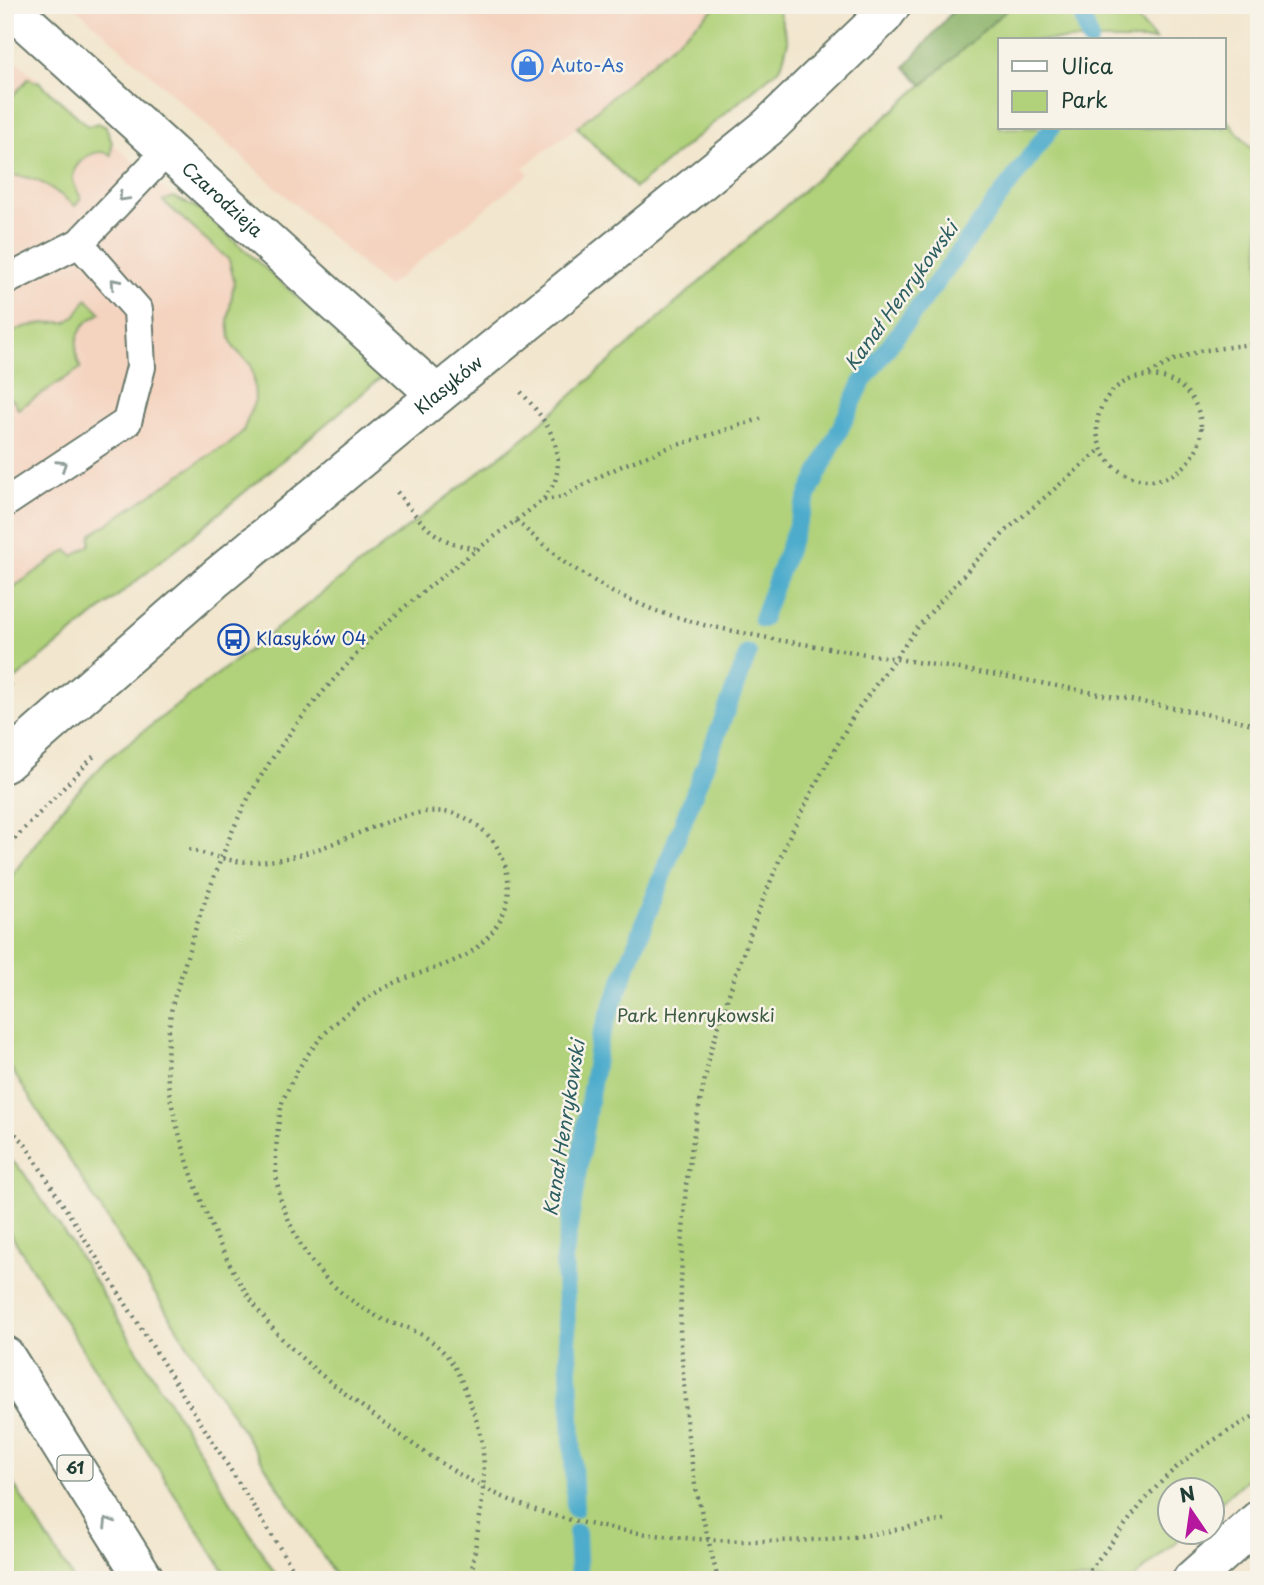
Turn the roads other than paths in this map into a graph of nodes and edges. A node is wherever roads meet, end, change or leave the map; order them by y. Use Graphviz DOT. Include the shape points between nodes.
graph roads {
  1 [pos="7,5"];
  2 [pos="881,9"];
  3 [pos="168,150"];
  4 [pos="79,243"];
  5 [pos="5,281"];
  6 [pos="437,395"];
  7 [pos="5,503"];
  8 [pos="5,763"];
  9 [pos="5,1356"];
  10 [pos="1259,1520"];
  11 [pos="145,1580"];
  12 [pos="1192,1580"];
  1 -- 3 [label="street, Czarodzieja"];
  2 -- 6 [label="street, Klasyków" via="768,127"];
  3 -- 4 [label="lane, one-way"];
  3 -- 6 [label="street, Czarodzieja"];
  4 -- 5 [label="lane"];
  7 -- 4 [label="lane, one-way" via="127,422 141,367 138,310"];
  6 -- 8 [label="street, Klasyków" via="216,578"];
  11 -- 9 [label="street, 61, one-way"];
  10 -- 12 [label="street"];
}
